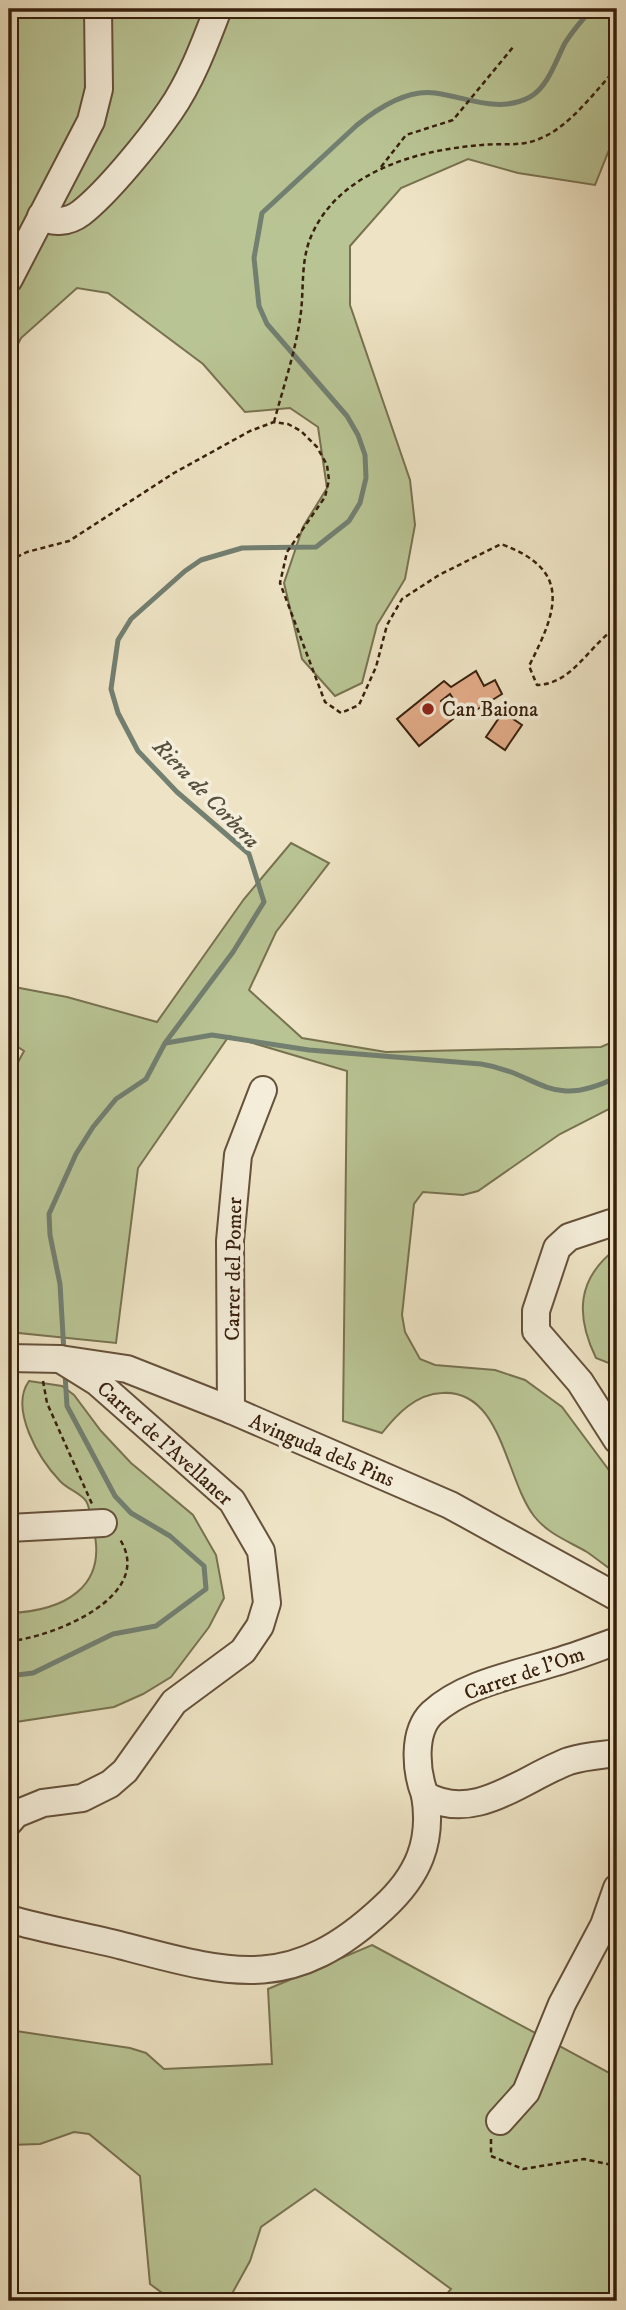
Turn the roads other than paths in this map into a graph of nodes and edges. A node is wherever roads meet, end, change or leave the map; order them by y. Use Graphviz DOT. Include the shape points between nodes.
graph roads {
  1 [pos="97,9"];
  2 [pos="218,9"];
  3 [pos="41,216"];
  4 [pos="9,279"];
  5 [pos="263,1090"];
  6 [pos="611,1223"];
  7 [pos="9,1358"];
  8 [pos="60,1359"];
  9 [pos="230,1410"];
  10 [pos="617,1440"];
  11 [pos="103,1523"];
  12 [pos="9,1528"];
  13 [pos="617,1597"];
  14 [pos="617,1641"];
  15 [pos="617,1753"];
  16 [pos="425,1795"];
  17 [pos="9,1822"];
  18 [pos="617,1888"];
  19 [pos="9,1919"];
  20 [pos="500,2121"];
  1 -- 3 [label="street" via="99,89 91,121"];
  2 -- 3 [label="street" via="170,111 123,168 79,214 50,222"];
  3 -- 4 [label="street"];
  5 -- 9 [label="street, Carrer del Pomer" via="239,1155 235,1192 230,1241"];
  6 -- 10 [label="street" via="569,1237 557,1248 536,1311 536,1331 580,1382"];
  7 -- 8 [label="street, Avinguda dels Pins"];
  8 -- 9 [label="street, Avinguda dels Pins" via="127,1369"];
  8 -- 17 [label="street, Carrer de l'Avellaner" via="97,1382 232,1500 261,1550 267,1603 260,1626 243,1651 174,1702 125,1771 110,1784 82,1798 16,1814"];
  9 -- 13 [label="street, Avinguda dels Pins" via="450,1505"];
  11 -- 12 [label="street"];
  14 -- 16 [label="street, Carrer de l'Om" via="482,1684 430,1715 417,1761"];
  15 -- 16 [label="street" via="572,1760 484,1802 459,1806 438,1803"];
  16 -- 19 [label="street" via="429,1821 425,1847 411,1876 360,1929 299,1964 267,1971 216,1968"];
  18 -- 20 [label="street" via="526,2092"];
}
